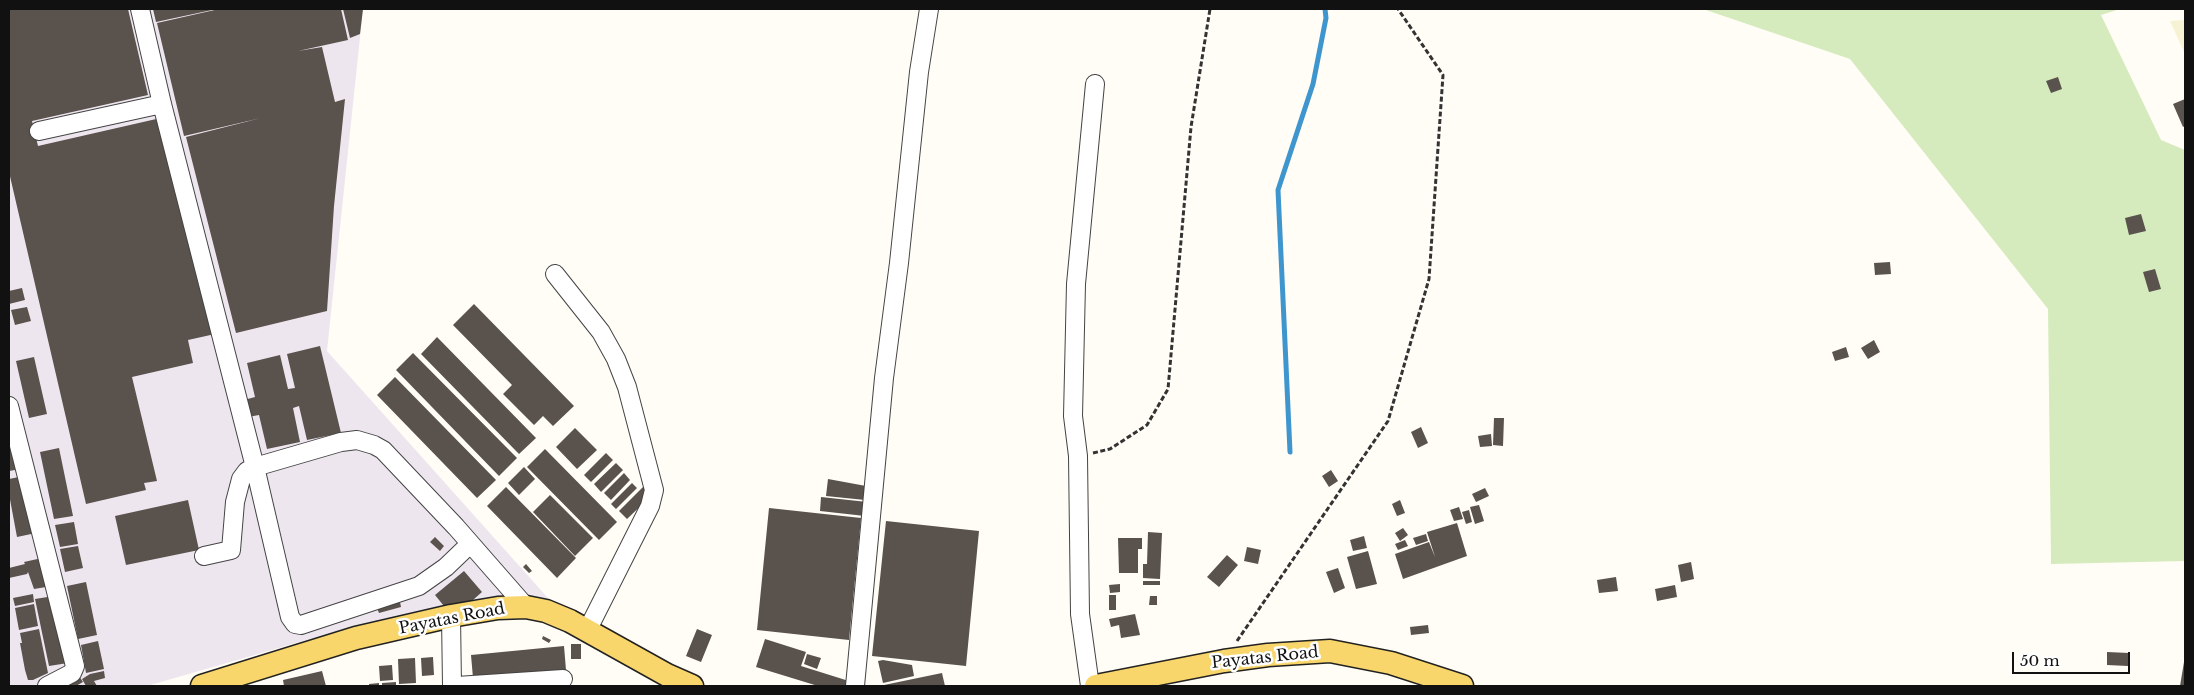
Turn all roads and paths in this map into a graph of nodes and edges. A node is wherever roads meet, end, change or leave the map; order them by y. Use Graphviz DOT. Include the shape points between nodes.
graph roads {
  1 [pos="140,9"];
  2 [pos="929,9"];
  3 [pos="1210,9"];
  4 [pos="1398,9"];
  5 [pos="1095,84"];
  6 [pos="162,104"];
  7 [pos="39,131"];
  8 [pos="555,274"];
  9 [pos="9,406"];
  10 [pos="11,428"];
  11 [pos="1078,456"];
  12 [pos="254,467"];
  13 [pos="470,544"];
  14 [pos="204,556"];
  15 [pos="526,606"];
  16 [pos="451,616"];
  17 [pos="588,631"];
  18 [pos="1224,661"];
  19 [pos="563,679"];
  20 [pos="47,686"];
  21 [pos="202,686"];
  22 [pos="452,686"];
  23 [pos="457,686"];
  24 [pos="692,686"];
  25 [pos="855,686"];
  26 [pos="1090,686"];
  27 [pos="1096,686"];
  28 [pos="1462,686"];
  1 -- 6 [label="street"];
  2 -- 25 [label="street" via="884,378"];
  3 -- 11 [label="path" via="1191,128 1168,389 1147,425 1110,448"];
  4 -- 18 [label="path" via="1443,75 1430,279 1388,421"];
  5 -- 11 [label="street" via="1076,284 1073,416"];
  6 -- 7 [label="street"];
  6 -- 12 [label="street"];
  8 -- 17 [label="street" via="601,332 616,359 627,387 654,490 646,515"];
  9 -- 10 [label="street"];
  10 -- 20 [label="street" via="75,666 72,672"];
  11 -- 26 [label="street" via="1080,614"];
  12 -- 13 [label="street" via="340,442 357,440 374,445 383,450"];
  12 -- 13 [label="street" via="290,617 295,624 301,625 419,586"];
  12 -- 14 [label="street" via="241,479 235,502 231,550"];
  13 -- 15 [label="street"];
  15 -- 16 [label="main road, Payatas Road"];
  15 -- 17 [label="main road, Payatas Road" via="558,616"];
  16 -- 21 [label="main road, Payatas Road" via="356,638"];
  16 -- 22 [label="street"];
  17 -- 24 [label="main road, Payatas Road"];
  18 -- 27 [label="main road, Payatas Road"];
  18 -- 28 [label="main road, Payatas Road" via="1330,651 1391,663"];
  19 -- 23 [label="street"];
}
